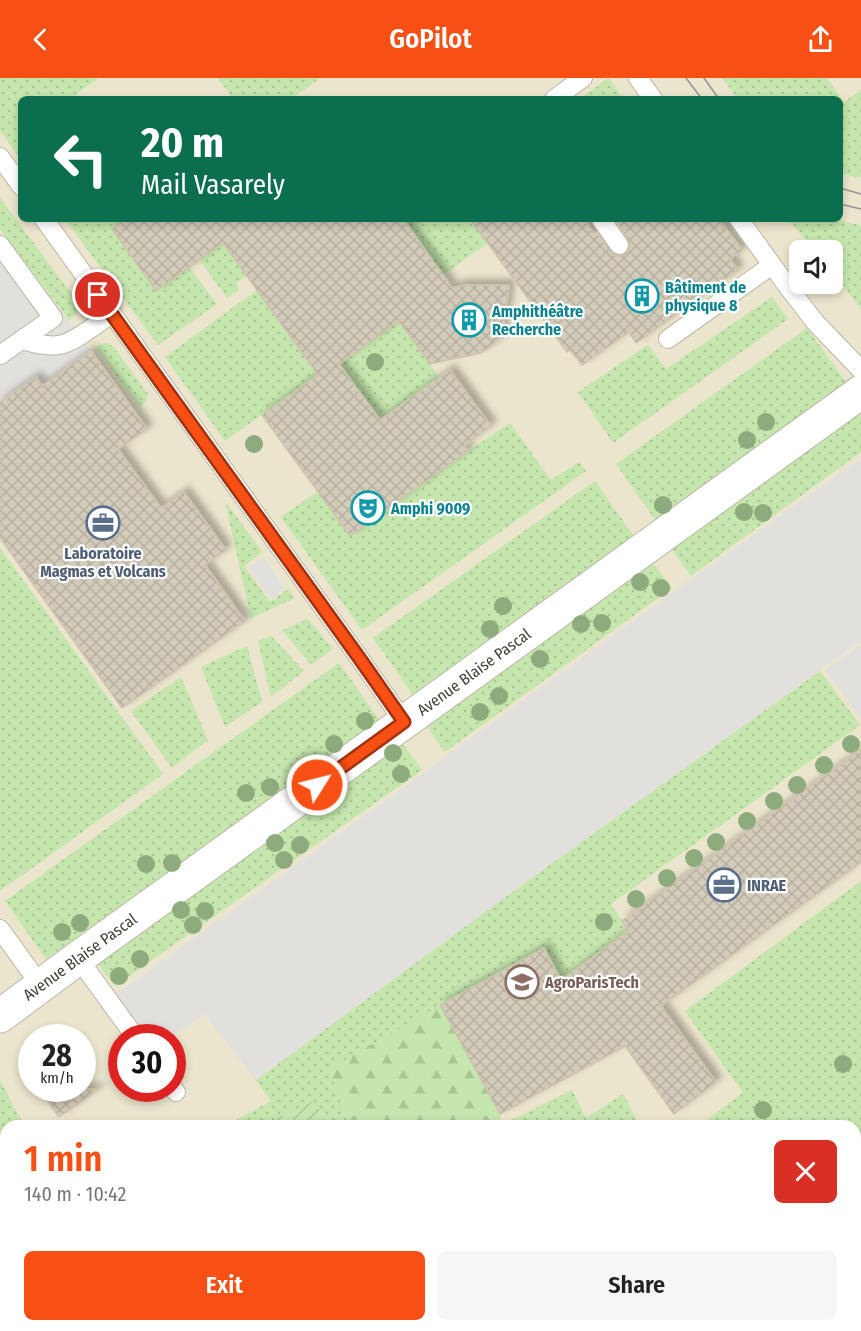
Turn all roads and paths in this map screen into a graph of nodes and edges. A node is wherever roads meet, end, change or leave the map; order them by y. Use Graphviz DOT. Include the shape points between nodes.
graph roads {
  1 [pos="583,78"];
  2 [pos="638,78"];
  3 [pos="558,96"];
  4 [pos="651,96"];
  5 [pos="0,156"];
  6 [pos="18,182"];
  7 [pos="47,222"];
  8 [pos="603,222"];
  9 [pos="741,222"];
  10 [pos="0,245"];
  11 [pos="619,245"];
  12 [pos="6,265"];
  13 [pos="772,265"];
  14 [pos="112,314"];
  15 [pos="668,339"];
  16 [pos="21,340"];
  17 [pos="0,355"];
  18 [pos="861,370"];
  19 [pos="861,392"];
  20 [pos="404,722"];
  21 [pos="0,930"];
  22 [pos="78,958"];
  23 [pos="41,986"];
  24 [pos="0,1016"];
  25 [pos="126,1024"];
  1 -- 3 [label="lane"];
  2 -- 4 [label="lane"];
  5 -- 6 [label="lane"];
  7 -- 14 [label="lane"];
  8 -- 11 [label="lane"];
  9 -- 13 [label="lane"];
  10 -- 12 [label="lane"];
  12 -- 16 [label="lane" via="53,318"];
  13 -- 15 [label="lane"];
  13 -- 18 [label="lane" via="815,322"];
  14 -- 16 [label="lane" via="59,345"];
  14 -- 20 [label="lane"];
  16 -- 17 [label="lane"];
  19 -- 20 [label="street, Avenue Blaise Pascal"];
  20 -- 22 [label="street, Avenue Blaise Pascal"];
  21 -- 23 [label="lane"];
  22 -- 23 [label="street, Avenue Blaise Pascal"];
  22 -- 25 [label="lane"];
  23 -- 24 [label="street, Avenue Blaise Pascal"];
}
